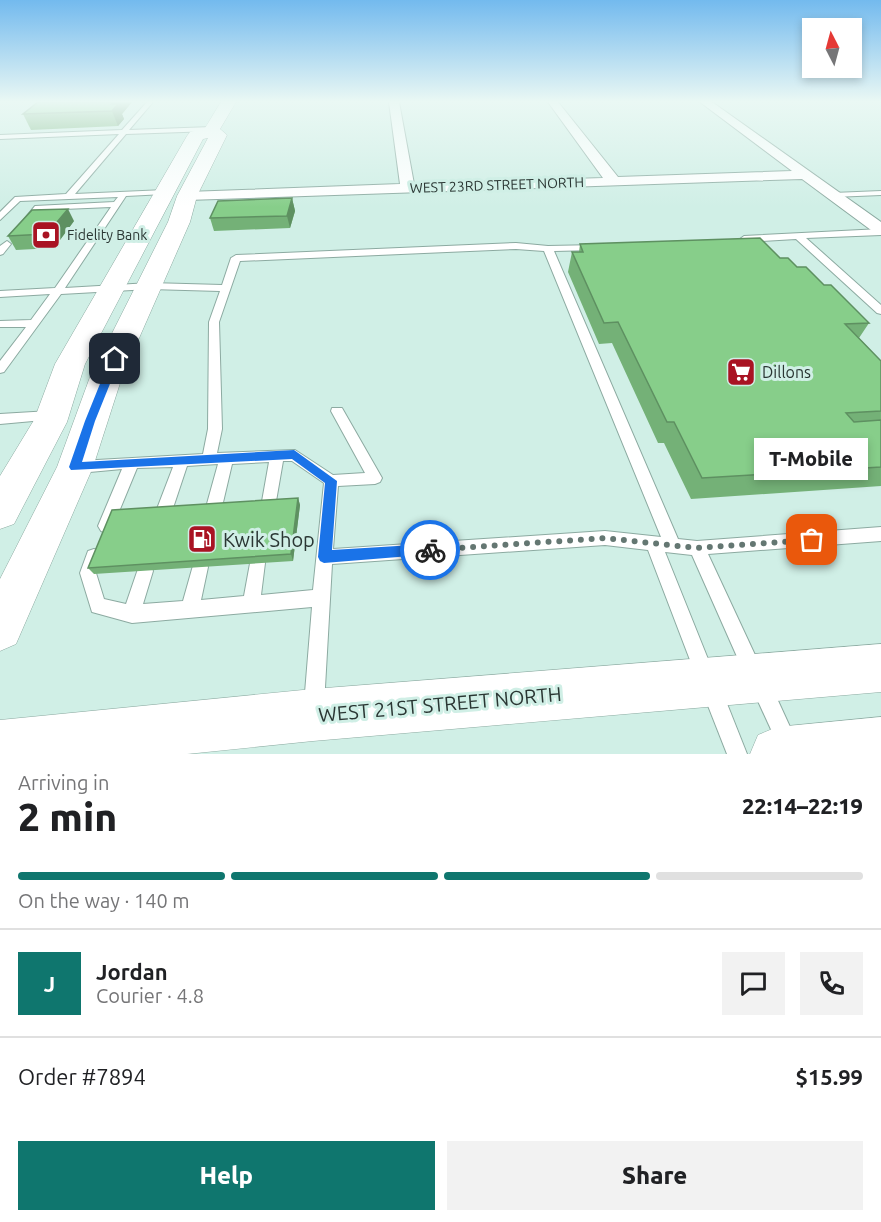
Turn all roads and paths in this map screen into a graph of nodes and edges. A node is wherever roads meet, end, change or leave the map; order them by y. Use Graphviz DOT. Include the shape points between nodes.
graph roads {
  1 [pos="119,137"];
  2 [pos="216,137"];
  3 [pos="400,137"];
  4 [pos="580,137"];
  5 [pos="754,137"];
  6 [pos="807,175"];
  7 [pos="614,182"];
  8 [pos="408,188"];
  9 [pos="124,193"];
  10 [pos="881,193"];
  11 [pos="176,194"];
  12 [pos="833,195"];
  13 [pos="69,196"];
  14 [pos="18,199"];
  15 [pos="0,200"];
  16 [pos="117,204"];
  17 [pos="0,217"];
  18 [pos="19,230"];
  19 [pos="881,231"];
  20 [pos="798,236"];
  21 [pos="738,239"];
  22 [pos="7,244"];
  23 [pos="607,246"];
  24 [pos="548,249"];
  25 [pos="0,252"];
  26 [pos="150,286"];
  27 [pos="112,288"];
  28 [pos="225,288"];
  29 [pos="58,291"];
  30 [pos="0,294"];
  31 [pos="881,311"];
  32 [pos="33,323"];
  33 [pos="0,324"];
  34 [pos="0,369"];
  35 [pos="337,411"];
  36 [pos="52,416"];
  37 [pos="0,419"];
  38 [pos="277,456"];
  39 [pos="227,458"];
  40 [pos="209,459"];
  41 [pos="182,460"];
  42 [pos="132,463"];
  43 [pos="75,467"];
  44 [pos="331,481"];
  45 [pos="268,507"];
  46 [pos="213,511"];
  47 [pos="0,512"];
  48 [pos="163,514"];
  49 [pos="881,534"];
  50 [pos="654,544"];
  51 [pos="674,546"];
  52 [pos="697,548"];
  53 [pos="324,557"];
  54 [pos="258,563"];
  55 [pos="200,567"];
  56 [pos="145,571"];
  57 [pos="321,598"];
  58 [pos="251,603"];
  59 [pos="190,609"];
  60 [pos="132,614"];
  61 [pos="0,628"];
  62 [pos="881,668"];
  63 [pos="757,678"];
  64 [pos="709,682"];
  65 [pos="313,715"];
  66 [pos="881,744"];
  67 [pos="0,747"];
  68 [pos="737,754"];
  69 [pos="787,754"];
  1 -- 13 [label="lane"];
  2 -- 11 [label="main road"];
  3 -- 8 [label="street"];
  4 -- 7 [label="street"];
  5 -- 6 [label="street"];
  6 -- 7 [label="street, WEST 23RD STREET NORTH"];
  6 -- 12 [label="street"];
  7 -- 8 [label="street, WEST 23RD STREET NORTH"];
  8 -- 11 [label="street, WEST 23RD STREET NORTH"];
  9 -- 11 [label="lane"];
  9 -- 13 [label="lane"];
  9 -- 16 [label="lane"];
  10 -- 12 [label="lane"];
  11 -- 26 [label="main road" via="179,222"];
  11 -- 27 [label="main road"];
  12 -- 19 [label="street"];
  13 -- 14 [label="lane"];
  14 -- 15 [label="lane"];
  14 -- 17 [label="lane"];
  16 -- 18 [label="lane" via="38,208"];
  16 -- 29 [label="lane"];
  19 -- 20 [label="lane"];
  20 -- 21 [label="lane"];
  20 -- 31 [label="lane"];
  22 -- 25 [label="lane"];
  23 -- 24 [label="lane"];
  24 -- 28 [label="lane" via="516,246 236,258"];
  24 -- 51 [label="lane"];
  26 -- 27 [label="lane"];
  26 -- 28 [label="lane"];
  26 -- 43 [label="main road" via="106,377"];
  27 -- 29 [label="lane"];
  27 -- 36 [label="main road" via="70,364"];
  28 -- 40 [label="lane" via="214,322 215,429"];
  29 -- 30 [label="lane"];
  29 -- 32 [label="lane"];
  32 -- 33 [label="lane"];
  32 -- 34 [label="lane"];
  35 -- 44 [label="lane" via="375,478"];
  36 -- 37 [label="lane"];
  36 -- 47 [label="main road"];
  38 -- 39 [label="lane"];
  38 -- 44 [label="lane" via="294,455"];
  38 -- 45 [label="lane"];
  39 -- 40 [label="lane"];
  39 -- 46 [label="lane"];
  40 -- 41 [label="lane"];
  41 -- 42 [label="lane"];
  41 -- 48 [label="lane"];
  42 -- 43 [label="lane"];
  42 -- 60 [label="lane" via="88,573 98,606"];
  43 -- 61 [label="main road"];
  44 -- 53 [label="lane"];
  49 -- 52 [label="lane"];
  50 -- 51 [label="lane"];
  50 -- 53 [label="lane" via="605,538"];
  50 -- 64 [label="lane"];
  51 -- 52 [label="lane"];
  52 -- 63 [label="lane"];
  53 -- 57 [label="lane"];
  54 -- 58 [label="lane"];
  55 -- 59 [label="lane"];
  56 -- 60 [label="lane"];
  57 -- 58 [label="lane"];
  57 -- 65 [label="lane"];
  58 -- 59 [label="lane"];
  59 -- 60 [label="lane"];
  62 -- 63 [label="main road, WEST 21ST STREET NORTH"];
  63 -- 64 [label="main road, WEST 21ST STREET NORTH"];
  63 -- 69 [label="lane"];
  64 -- 65 [label="main road, WEST 21ST STREET NORTH"];
  64 -- 68 [label="lane"];
  65 -- 67 [label="main road, WEST 21ST STREET NORTH"];
  66 -- 69 [label="main road"];
}
